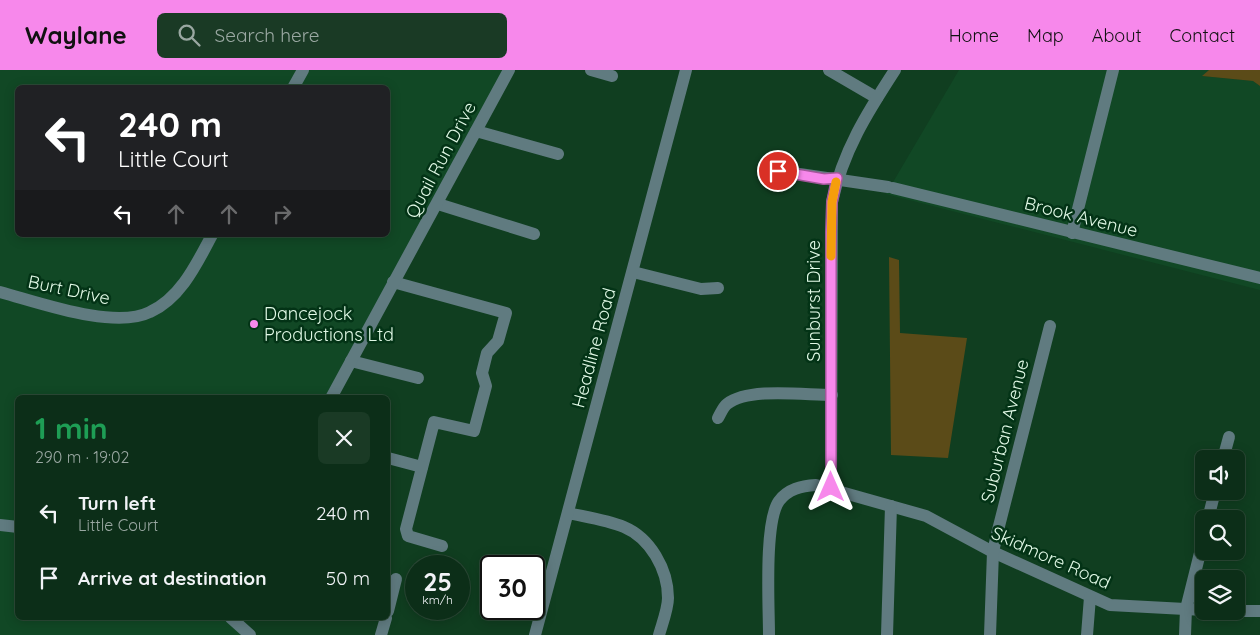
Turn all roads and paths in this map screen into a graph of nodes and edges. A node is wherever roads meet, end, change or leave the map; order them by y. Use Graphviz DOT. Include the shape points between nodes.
graph roads {
  1 [pos="303,70"];
  2 [pos="509,70"];
  3 [pos="591,70"];
  4 [pos="686,70"];
  5 [pos="829,70"];
  6 [pos="895,70"];
  7 [pos="1113,70"];
  8 [pos="612,76"];
  9 [pos="295,85"];
  10 [pos="877,98"];
  11 [pos="476,131"];
  12 [pos="558,154"];
  13 [pos="778,171"];
  14 [pos="837,178"];
  15 [pos="438,204"];
  16 [pos="1072,233"];
  17 [pos="534,234"];
  18 [pos="211,237"];
  19 [pos="633,272"];
  20 [pos="1260,278"];
  21 [pos="393,282"];
  22 [pos="718,288"];
  23 [pos="0,292"];
  24 [pos="1050,326"];
  25 [pos="351,361"];
  26 [pos="418,378"];
  27 [pos="333,395"];
  28 [pos="832,395"];
  29 [pos="718,418"];
  30 [pos="1229,437"];
  31 [pos="1225,450"];
  32 [pos="390,459"];
  33 [pos="422,467"];
  34 [pos="831,487"];
  35 [pos="891,506"];
  36 [pos="568,513"];
  37 [pos="0,525"];
  38 [pos="15,527"];
  39 [pos="442,546"];
  40 [pos="993,552"];
  41 [pos="1198,560"];
  42 [pos="396,579"];
  43 [pos="1090,597"];
  44 [pos="390,604"];
  45 [pos="1186,609"];
  46 [pos="1195,610"];
  47 [pos="1245,611"];
  48 [pos="1260,611"];
  49 [pos="234,620"];
  50 [pos="385,620"];
  51 [pos="250,635"];
  52 [pos="381,635"];
  53 [pos="535,635"];
  54 [pos="659,635"];
  55 [pos="769,635"];
  56 [pos="887,635"];
  57 [pos="990,635"];
  58 [pos="1087,635"];
  59 [pos="1185,635"];
  1 -- 9 [label="street"];
  2 -- 11 [label="street, Quail Run Drive"];
  3 -- 8 [label="street"];
  4 -- 19 [label="street, Headline Road"];
  5 -- 10 [label="street"];
  6 -- 10 [label="street, Sunburst Drive"];
  7 -- 16 [label="street"];
  10 -- 14 [label="street, Sunburst Drive" via="854,136"];
  11 -- 12 [label="street"];
  11 -- 15 [label="street, Quail Run Drive"];
  13 -- 14 [label="street, Brook Avenue" via="824,179"];
  14 -- 16 [label="street, Brook Avenue"];
  14 -- 28 [label="street, Sunburst Drive" via="831,232"];
  15 -- 17 [label="street"];
  15 -- 21 [label="street, Quail Run Drive"];
  16 -- 20 [label="street, Brook Avenue"];
  18 -- 23 [label="street, Burt Drive" via="190,275 171,297 150,312 126,318 100,317"];
  19 -- 22 [label="street" via="701,290"];
  19 -- 36 [label="street, Headline Road"];
  21 -- 25 [label="street, Quail Run Drive"];
  21 -- 33 [label="street" via="506,313 498,341 487,353 482,373 486,386 474,431 434,422"];
  24 -- 40 [label="street, Suburban Avenue"];
  25 -- 26 [label="street"];
  25 -- 27 [label="street, Quail Run Drive"];
  28 -- 29 [label="street" via="738,397 725,406"];
  28 -- 34 [label="street, Sunburst Drive"];
  30 -- 31 [label="street"];
  32 -- 33 [label="street"];
  33 -- 39 [label="street" via="406,529 408,536"];
  34 -- 35 [label="street, Skidmore Road"];
  34 -- 55 [label="street, Skidmore Road" via="801,486 788,492 778,503 770,523"];
  35 -- 40 [label="street, Skidmore Road" via="926,516"];
  35 -- 56 [label="street"];
  36 -- 53 [label="street, Headline Road"];
  36 -- 54 [label="street" via="623,526 639,535 654,552 665,576 668,599"];
  37 -- 38 [label="street"];
  40 -- 43 [label="street, Skidmore Road"];
  40 -- 57 [label="street, Suburban Avenue"];
  41 -- 45 [label="street"];
  42 -- 44 [label="street"];
  43 -- 45 [label="street, Skidmore Road" via="1110,604"];
  43 -- 58 [label="street"];
  45 -- 46 [label="street, Skidmore Road"];
  45 -- 59 [label="street"];
  47 -- 48 [label="street"];
  49 -- 51 [label="street"];
  50 -- 52 [label="street"];
}
